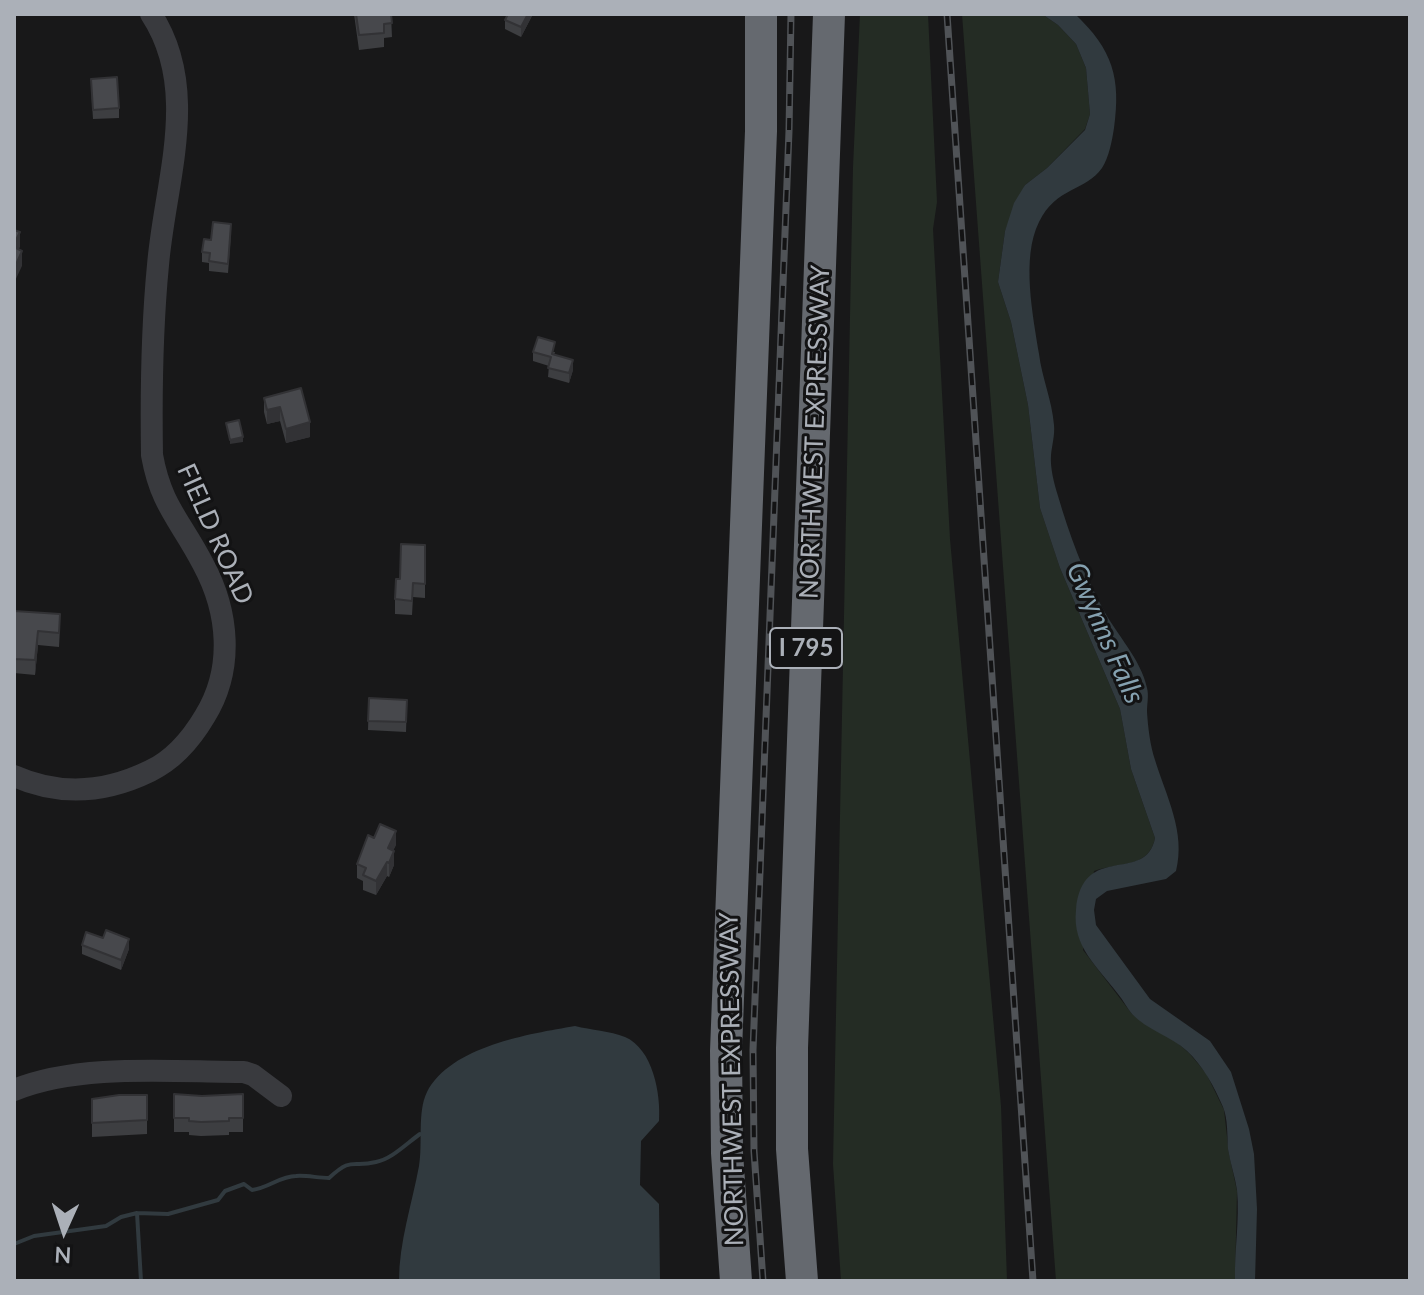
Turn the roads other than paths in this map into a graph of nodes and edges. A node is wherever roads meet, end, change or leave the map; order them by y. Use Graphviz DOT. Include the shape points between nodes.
graph roads {
  1 [pos="151,14"];
  2 [pos="761,14"];
  3 [pos="829,14"];
  4 [pos="14,776"];
  5 [pos="14,1090"];
  6 [pos="281,1096"];
  7 [pos="736,1281"];
  8 [pos="802,1281"];
  1 -- 4 [label="street, FIELD ROAD" via="169,48 179,102 157,273 152,455 167,507 217,596 224,623 223,667 201,723 153,770 82,791 43,787"];
  2 -- 7 [label="highway, NORTHWEST EXPRESSWAY / I 795" via="726,1051"];
  3 -- 8 [label="highway, NORTHWEST EXPRESSWAY / I 795" via="792,1048 792,1149"];
  5 -- 6 [label="street" via="79,1073 244,1072"];
}
